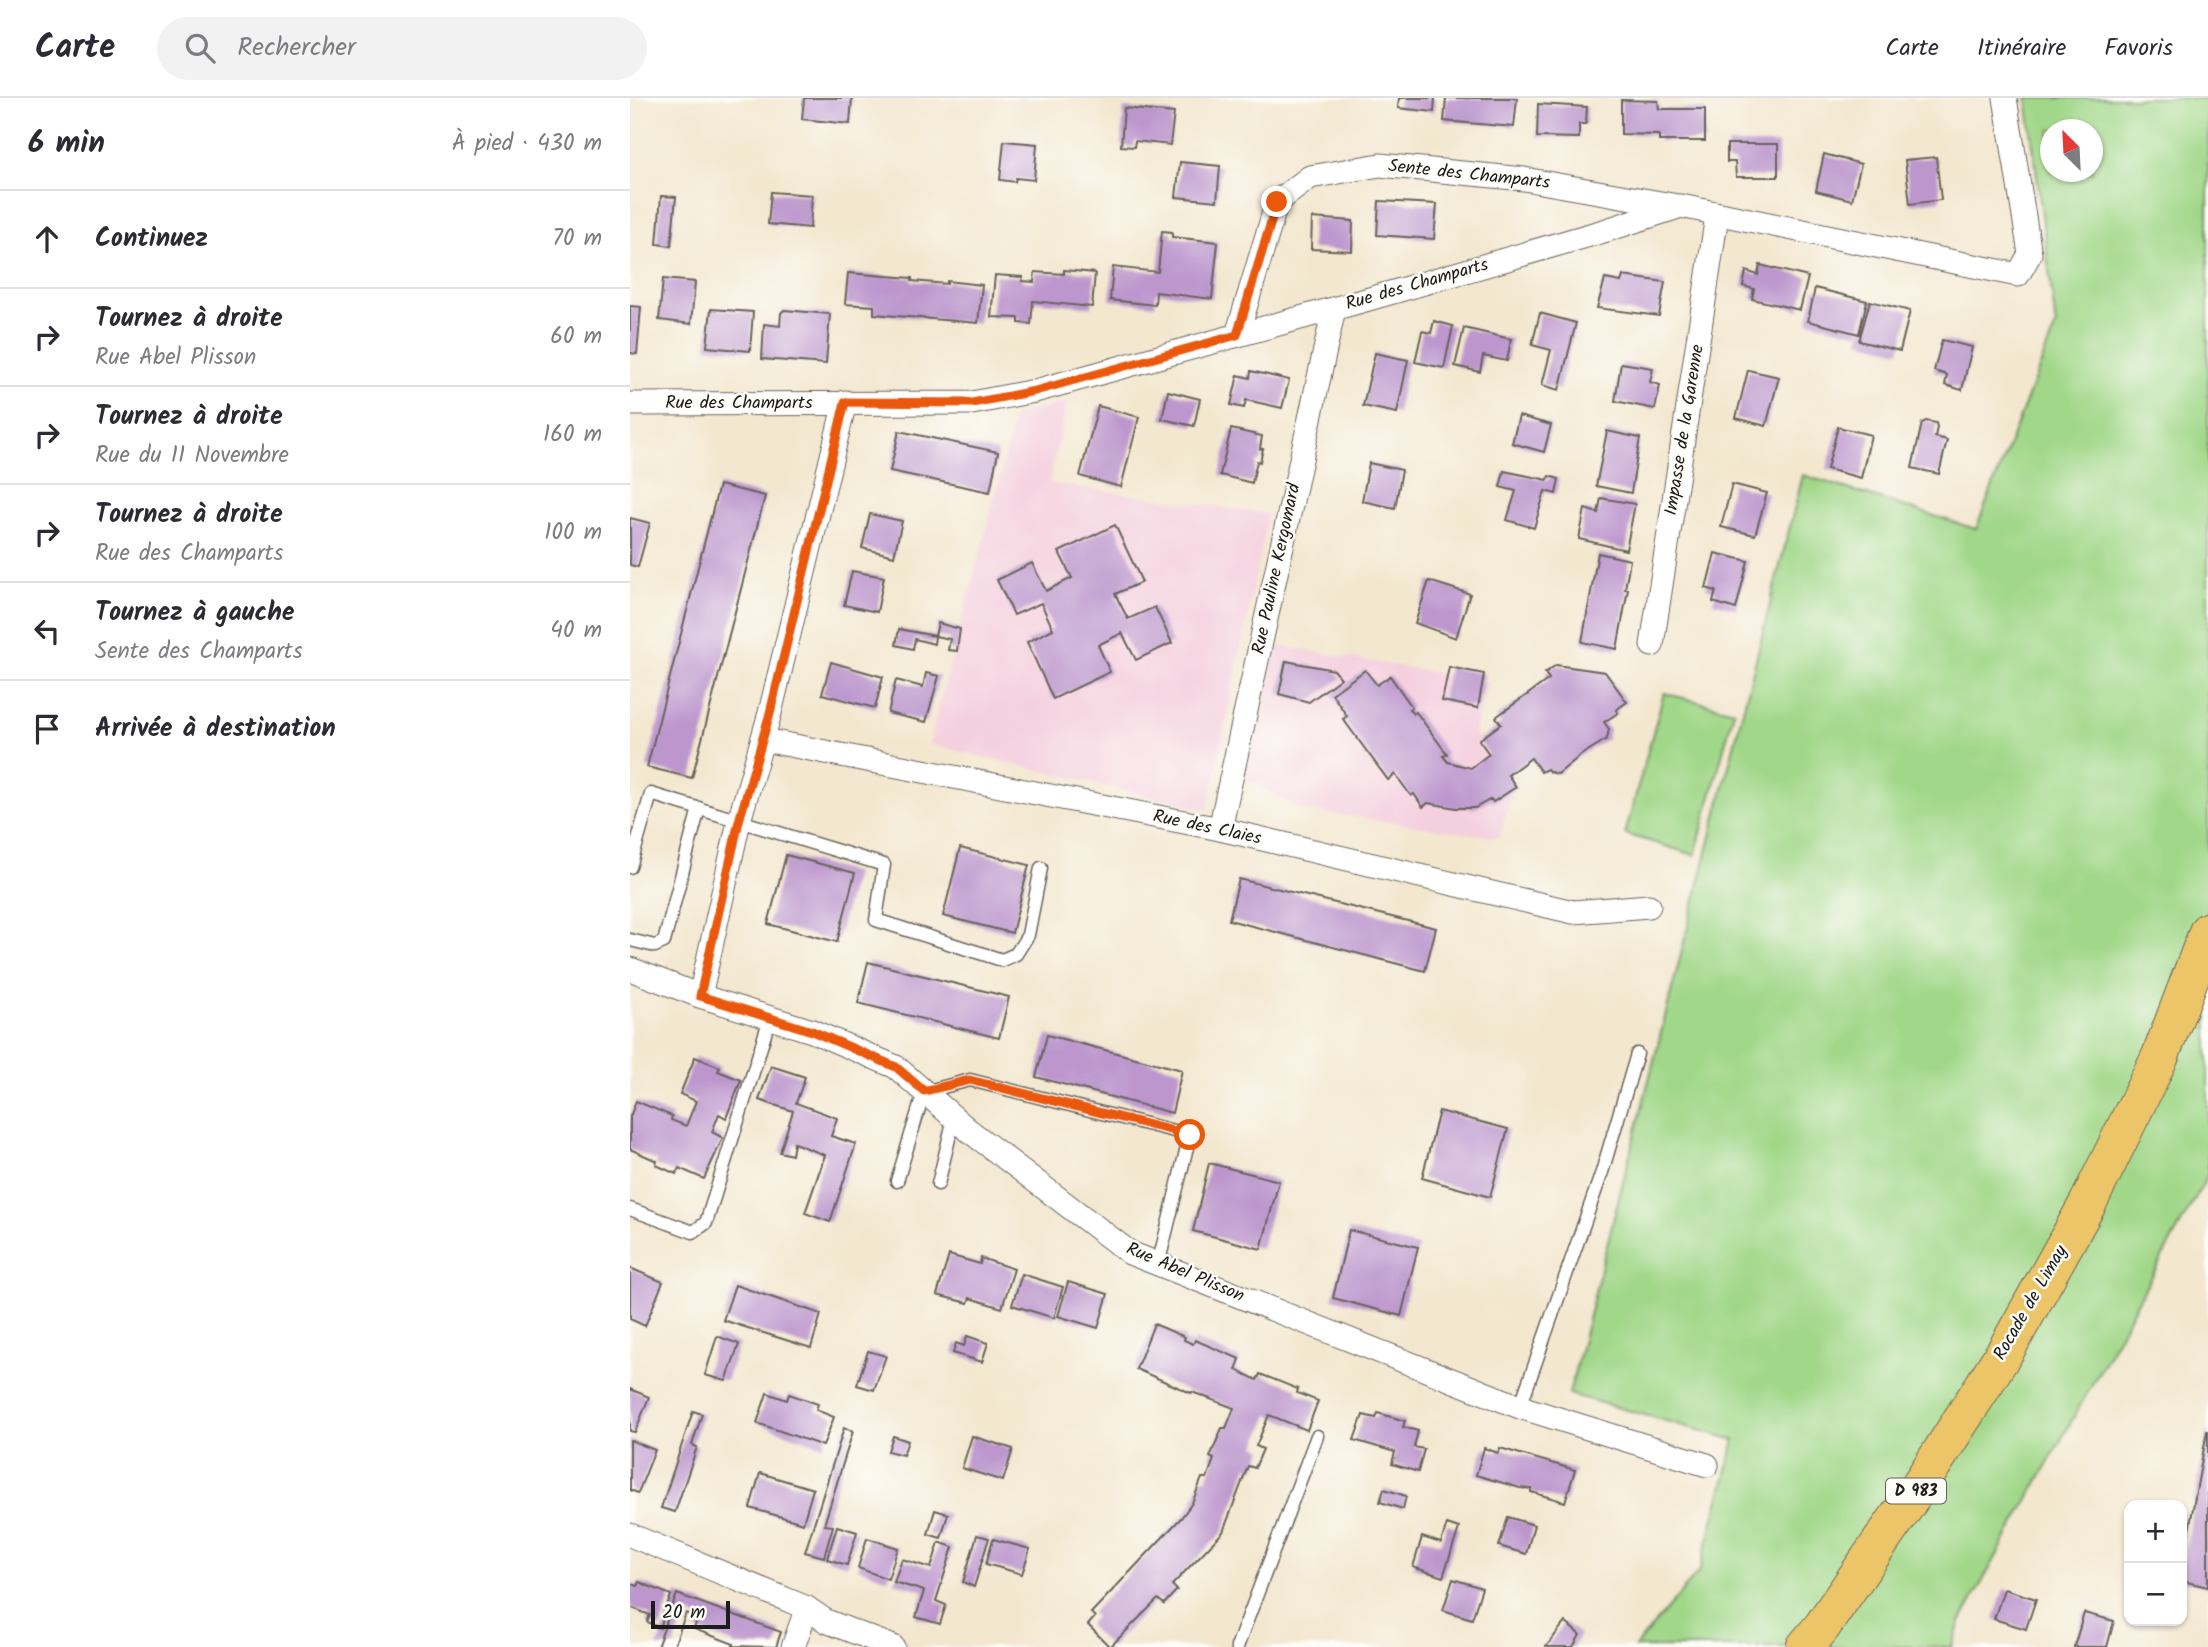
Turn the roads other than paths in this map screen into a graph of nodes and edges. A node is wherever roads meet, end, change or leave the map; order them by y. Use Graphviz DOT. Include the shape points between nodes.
graph roads {
  1 [pos="2005,98"];
  2 [pos="1681,206"];
  3 [pos="1717,215"];
  4 [pos="1334,309"];
  5 [pos="1237,335"];
  6 [pos="845,402"];
  7 [pos="630,404"];
  8 [pos="1652,645"];
  9 [pos="764,740"];
  10 [pos="699,808"];
  11 [pos="739,821"];
  12 [pos="1220,829"];
  13 [pos="630,867"];
  14 [pos="1041,869"];
  15 [pos="1649,906"];
  16 [pos="2208,931"];
  17 [pos="630,940"];
  18 [pos="630,969"];
  19 [pos="700,996"];
  20 [pos="770,1018"];
  21 [pos="1637,1054"];
  22 [pos="924,1091"];
  23 [pos="954,1118"];
  24 [pos="897,1181"];
  25 [pos="938,1184"];
  26 [pos="630,1209"];
  27 [pos="1158,1265"];
  28 [pos="1520,1407"];
  29 [pos="1317,1436"];
  30 [pos="1707,1465"];
  31 [pos="630,1535"];
  32 [pos="807,1608"];
  33 [pos="793,1647"];
  34 [pos="893,1647"];
  35 [pos="1237,1647"];
  36 [pos="1805,1647"];
  1 -- 3 [label="street" via="2030,254 2018,275"];
  2 -- 3 [label="street"];
  2 -- 4 [label="street, Rue des Champarts"];
  2 -- 5 [label="street, Sente des Champarts" via="1524,179 1380,165 1310,177 1277,202"];
  3 -- 8 [label="street, Impasse de la Garenne"];
  4 -- 5 [label="street, Rue des Champarts"];
  4 -- 12 [label="street, Rue Pauline Kergomard"];
  5 -- 6 [label="street, Rue des Champarts" via="1035,391 972,403"];
  6 -- 7 [label="street, Rue des Champarts"];
  6 -- 9 [label="street"];
  9 -- 11 [label="street"];
  9 -- 12 [label="street, Rue des Claies"];
  10 -- 11 [label="lane"];
  10 -- 13 [label="lane" via="651,794"];
  10 -- 17 [label="lane" via="664,942 655,946"];
  11 -- 14 [label="lane" via="884,865 876,920 1002,960 1016,954 1028,935"];
  11 -- 19 [label="street"];
  12 -- 15 [label="street, Rue des Claies" via="1573,912"];
  16 -- 36 [label="main road, Rocade de Limay / D 983" via="2160,1057 2088,1203 2006,1350 1916,1491"];
  18 -- 19 [label="street, Rue Abel Plisson"];
  19 -- 20 [label="street, Rue Abel Plisson"];
  20 -- 22 [label="street, Rue Abel Plisson" via="896,1067"];
  20 -- 26 [label="lane" via="706,1223 693,1232"];
  21 -- 28 [label="lane" via="1602,1172"];
  22 -- 23 [label="street, Rue Abel Plisson"];
  22 -- 24 [label="lane"];
  22 -- 27 [label="lane" via="970,1080 1190,1135"];
  23 -- 25 [label="lane"];
  23 -- 27 [label="street, Rue Abel Plisson" via="1130,1253"];
  27 -- 28 [label="street, Rue Abel Plisson"];
  28 -- 30 [label="street, Rue Abel Plisson"];
  29 -- 35 [label="lane"];
  31 -- 32 [label="street"];
  32 -- 33 [label="street"];
  32 -- 34 [label="street" via="826,1621"];
}
